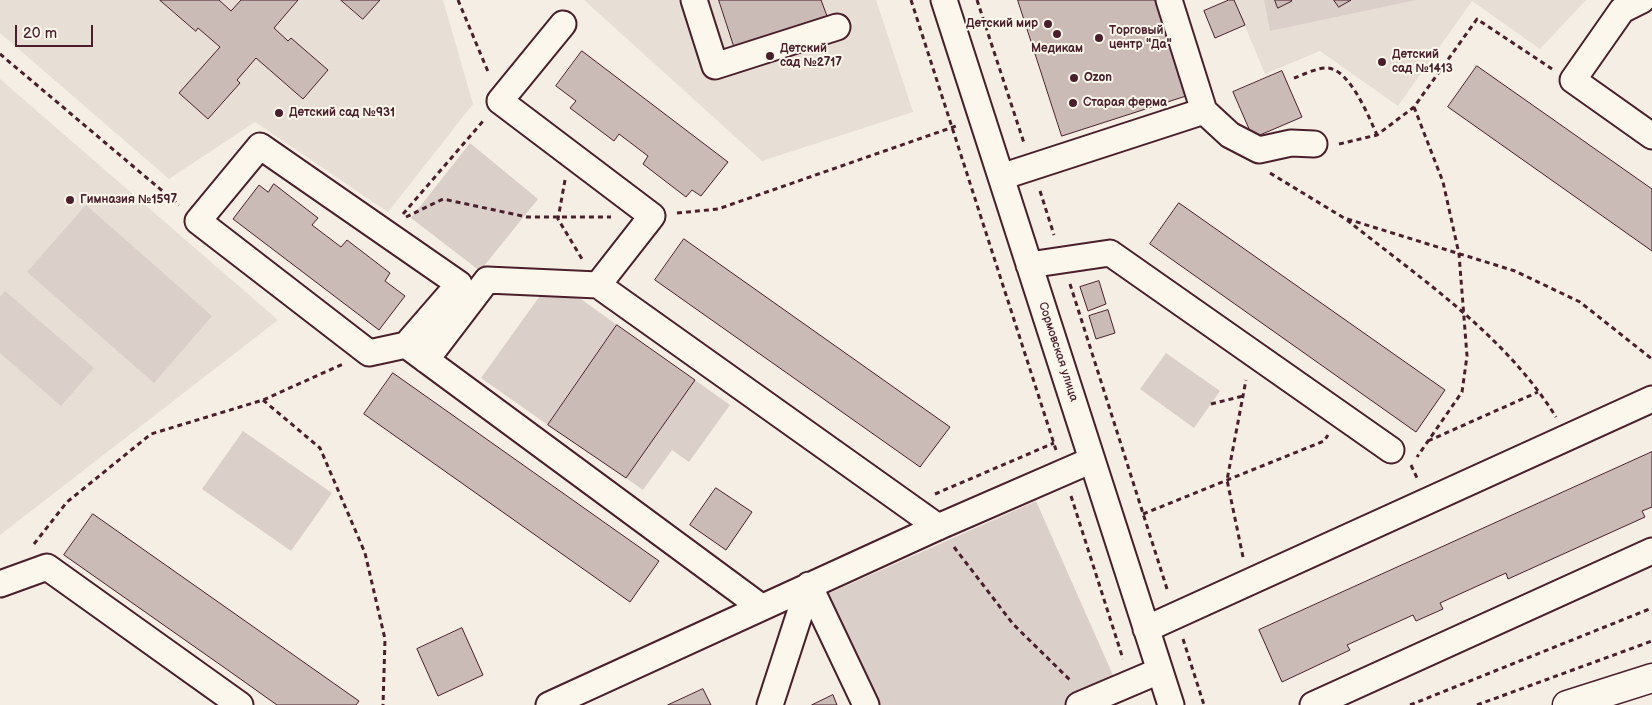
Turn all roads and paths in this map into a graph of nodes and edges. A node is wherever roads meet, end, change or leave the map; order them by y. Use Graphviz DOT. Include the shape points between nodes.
graph roads {
  1 [pos="458,0"];
  2 [pos="694,0"];
  3 [pos="911,0"];
  4 [pos="944,0"];
  5 [pos="977,0"];
  6 [pos="1169,0"];
  7 [pos="1642,0"];
  8 [pos="563,24"];
  9 [pos="836,27"];
  10 [pos="0,54"];
  11 [pos="1294,78"];
  12 [pos="1573,80"];
  13 [pos="500,101"];
  14 [pos="1414,107"];
  15 [pos="1204,111"];
  16 [pos="964,124"];
  17 [pos="952,128"];
  18 [pos="1377,135"];
  19 [pos="1652,136"];
  20 [pos="1314,144"];
  21 [pos="570,153"];
  22 [pos="1032,167"];
  23 [pos="1268,172"];
  24 [pos="1001,177"];
  25 [pos="652,216"];
  26 [pos="1344,218"];
  27 [pos="558,219"];
  28 [pos="198,221"];
  29 [pos="368,221"];
  30 [pos="396,222"];
  31 [pos="1459,254"];
  32 [pos="1062,260"];
  33 [pos="1029,265"];
  34 [pos="598,285"];
  35 [pos="1464,314"];
  36 [pos="406,344"];
  37 [pos="1251,352"];
  38 [pos="369,353"];
  39 [pos="1652,359"];
  40 [pos="426,360"];
  41 [pos="1538,392"];
  42 [pos="1242,396"];
  43 [pos="1652,399"];
  44 [pos="263,400"];
  45 [pos="1211,404"];
  46 [pos="1342,416"];
  47 [pos="1565,438"];
  48 [pos="1428,441"];
  49 [pos="1054,443"];
  50 [pos="1391,450"];
  51 [pos="1092,460"];
  52 [pos="1063,474"];
  53 [pos="1227,480"];
  54 [pos="932,495"];
  55 [pos="1143,514"];
  56 [pos="938,527"];
  57 [pos="32,546"];
  58 [pos="1652,551"];
  59 [pos="1248,582"];
  60 [pos="0,584"];
  61 [pos="809,585"];
  62 [pos="761,607"];
  63 [pos="1652,608"];
  64 [pos="1176,615"];
  65 [pos="1146,629"];
  66 [pos="1652,641"];
  67 [pos="1159,671"];
  68 [pos="1652,678"];
  69 [pos="1131,683"];
  70 [pos="1085,702"];
  71 [pos="240,705"];
  72 [pos="383,705"];
  73 [pos="549,705"];
  74 [pos="770,705"];
  75 [pos="866,705"];
  76 [pos="1171,705"];
  77 [pos="1204,705"];
  78 [pos="1313,705"];
  79 [pos="1410,705"];
  80 [pos="1478,705"];
  81 [pos="1567,705"];
  1 -- 13 [label="path"];
  2 -- 9 [label="street" via="715,66"];
  3 -- 17 [label="path"];
  4 -- 24 [label="street, Сормовская улица"];
  5 -- 22 [label="path"];
  6 -- 15 [label="street"];
  7 -- 12 [label="street" via="1622,10"];
  8 -- 13 [label="street"];
  10 -- 28 [label="path"];
  11 -- 18 [label="path" via="1327,68 1340,73 1362,101"];
  12 -- 14 [label="path" via="1538,62 1477,19"];
  12 -- 19 [label="street"];
  13 -- 21 [label="street"];
  13 -- 30 [label="path"];
  14 -- 18 [label="path"];
  14 -- 31 [label="path" via="1443,182"];
  15 -- 20 [label="street" via="1230,135 1259,150 1291,143"];
  15 -- 22 [label="street"];
  16 -- 17 [label="path"];
  17 -- 25 [label="path" via="718,209"];
  17 -- 49 [label="path"];
  18 -- 20 [label="path" via="1336,144"];
  21 -- 25 [label="street"];
  21 -- 27 [label="path"];
  22 -- 24 [label="street"];
  22 -- 32 [label="path"];
  23 -- 26 [label="path"];
  24 -- 33 [label="street, Сормовская улица"];
  25 -- 27 [label="path"];
  25 -- 34 [label="street"];
  26 -- 31 [label="path"];
  26 -- 35 [label="path"];
  27 -- 30 [label="path" via="527,217 443,199"];
  27 -- 34 [label="path"];
  28 -- 29 [label="street" via="260,146"];
  28 -- 38 [label="street"];
  29 -- 30 [label="path"];
  29 -- 36 [label="street" via="459,284"];
  31 -- 35 [label="path"];
  31 -- 39 [label="path" via="1515,271 1580,302"];
  32 -- 33 [label="street"];
  32 -- 37 [label="street" via="1110,252"];
  32 -- 55 [label="path"];
  33 -- 51 [label="street, Сормовская улица"];
  34 -- 40 [label="street" via="487,280"];
  34 -- 56 [label="street"];
  35 -- 41 [label="path" via="1517,363"];
  35 -- 48 [label="path" via="1467,356 1462,392"];
  36 -- 38 [label="street"];
  36 -- 40 [label="street"];
  37 -- 42 [label="path"];
  37 -- 46 [label="street"];
  38 -- 44 [label="path"];
  40 -- 62 [label="street"];
  41 -- 47 [label="path" via="1555,415"];
  41 -- 48 [label="path"];
  42 -- 45 [label="path"];
  42 -- 53 [label="path"];
  43 -- 47 [label="street"];
  44 -- 57 [label="path" via="151,434 67,502"];
  44 -- 72 [label="path" via="320,448 364,553 385,639"];
  46 -- 50 [label="street"];
  46 -- 53 [label="path" via="1324,441"];
  47 -- 59 [label="street"];
  48 -- 50 [label="path" via="1411,465"];
  49 -- 52 [label="path"];
  49 -- 54 [label="path"];
  51 -- 52 [label="street"];
  51 -- 65 [label="street, Сормовская улица"];
  52 -- 56 [label="street"];
  52 -- 69 [label="path"];
  53 -- 55 [label="path"];
  53 -- 59 [label="path"];
  55 -- 64 [label="path"];
  56 -- 61 [label="street"];
  56 -- 70 [label="path" via="1013,624"];
  58 -- 78 [label="street"];
  59 -- 64 [label="street"];
  60 -- 71 [label="street" via="47,567"];
  61 -- 62 [label="street"];
  61 -- 74 [label="street"];
  61 -- 75 [label="street"];
  62 -- 73 [label="street"];
  63 -- 79 [label="path"];
  64 -- 65 [label="street"];
  64 -- 77 [label="path"];
  65 -- 67 [label="street, Сормовская улица"];
  66 -- 80 [label="path"];
  67 -- 69 [label="street"];
  67 -- 76 [label="street, Сормовская улица"];
  68 -- 81 [label="main road"];
  69 -- 70 [label="street"];
}
